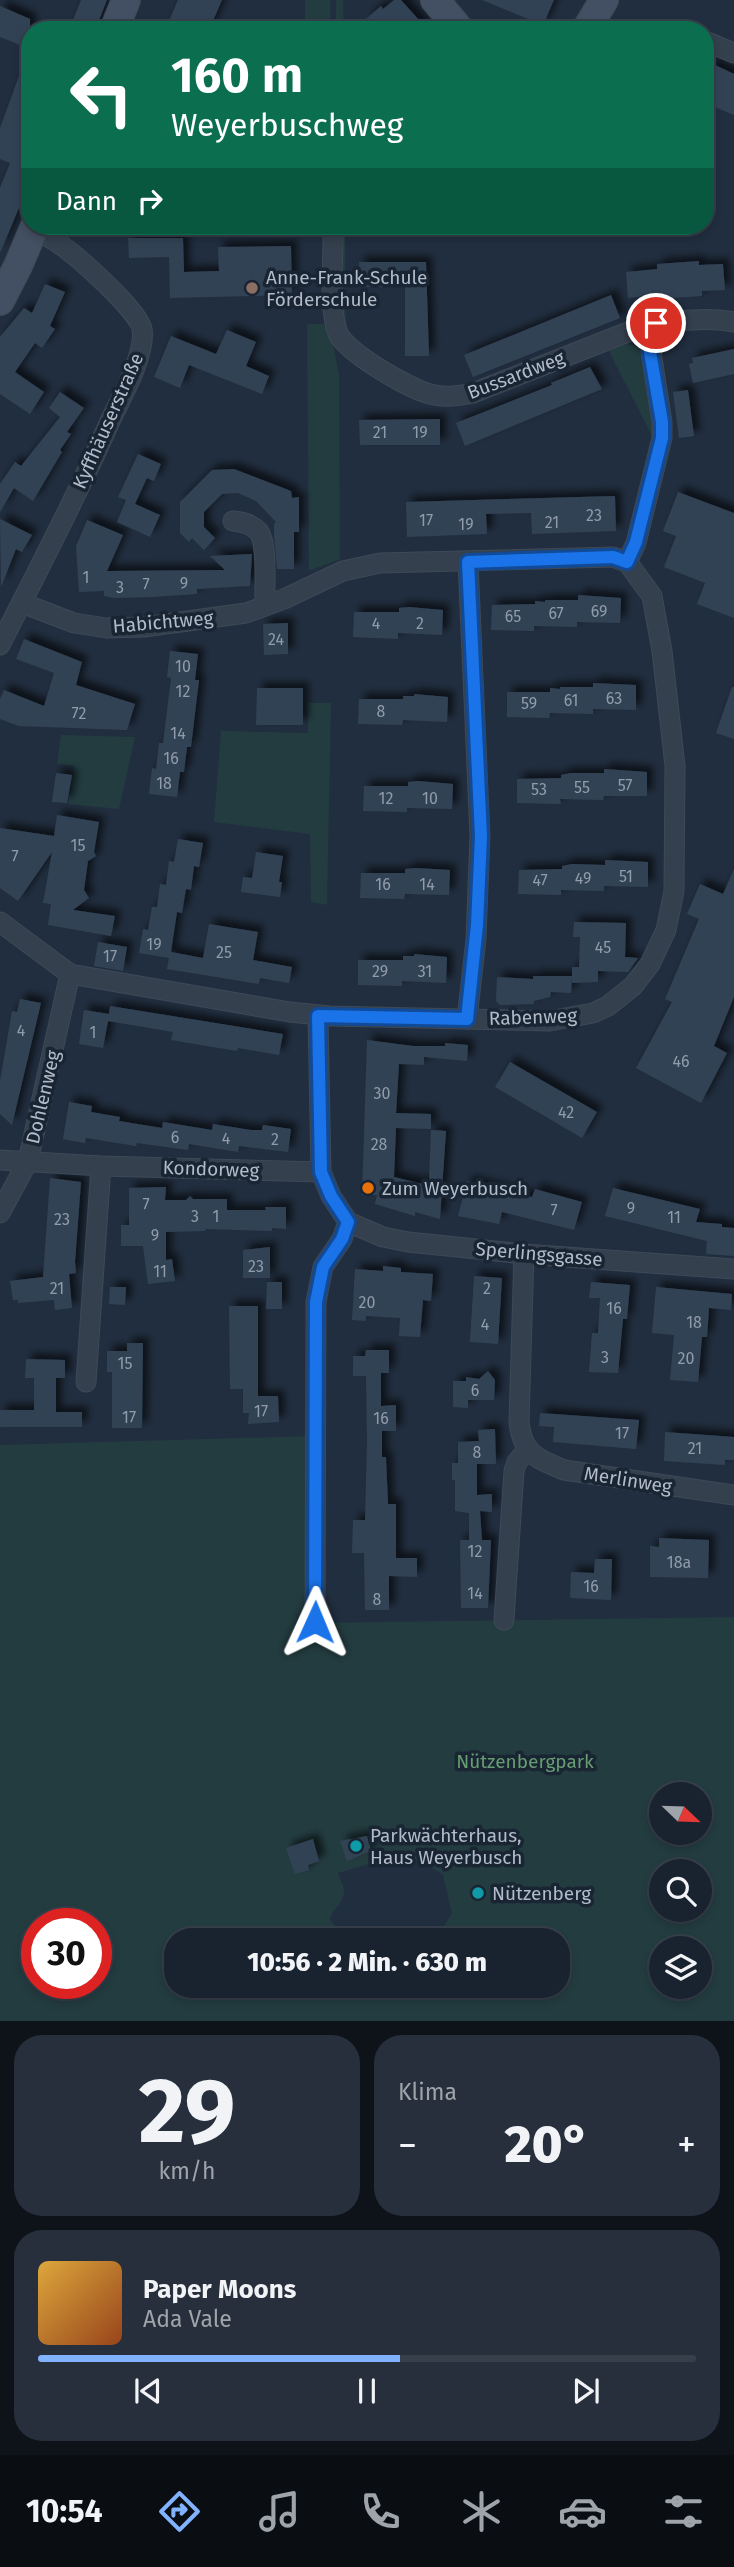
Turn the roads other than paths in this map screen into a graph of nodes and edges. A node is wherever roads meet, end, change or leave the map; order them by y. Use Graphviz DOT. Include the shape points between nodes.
graph roads {
  1 [pos="126,0"];
  2 [pos="435,0"];
  3 [pos="604,0"];
  4 [pos="118,21"];
  5 [pos="452,21"];
  6 [pos="591,21"];
  7 [pos="714,45"];
  8 [pos="734,53"];
  9 [pos="31,235"];
  10 [pos="45,235"];
  11 [pos="334,235"];
  12 [pos="0,301"];
  13 [pos="734,322"];
  14 [pos="656,323"];
  15 [pos="233,521"];
  16 [pos="468,562"];
  17 [pos="627,562"];
  18 [pos="22,603"];
  19 [pos="265,606"];
  20 [pos="0,645"];
  21 [pos="0,922"];
  22 [pos="70,974"];
  23 [pos="318,1016"];
  24 [pos="467,1019"];
  25 [pos="0,1160"];
  26 [pos="28,1161"];
  27 [pos="101,1166"];
  28 [pos="321,1172"];
  29 [pos="0,1213"];
  30 [pos="348,1222"];
  31 [pos="524,1254"];
  32 [pos="734,1269"];
  33 [pos="86,1382"];
  34 [pos="527,1450"];
  35 [pos="734,1495"];
  36 [pos="504,1620"];
  37 [pos="315,1622"];
  1 -- 4 [label="street"];
  2 -- 5 [label="street"];
  3 -- 6 [label="street"];
  7 -- 8 [label="street"];
  9 -- 12 [label="street"];
  10 -- 18 [label="street, Kyffhäuserstraße" via="135,314 143,336 89,469"];
  11 -- 14 [label="street, Bussardweg" via="338,334 345,345 408,387 432,395 473,393"];
  13 -- 14 [label="street, Bussardweg"];
  14 -- 17 [label="street" via="650,352 662,438"];
  15 -- 19 [label="street" via="258,530 263,541"];
  16 -- 17 [label="street, Habichtweg" via="613,557"];
  16 -- 19 [label="street, Habichtweg" via="380,563 343,570"];
  16 -- 24 [label="street" via="481,836"];
  17 -- 24 [label="street, Rabenweg" via="652,596 676,766 674,891 666,930 633,986 593,1013 549,1021"];
  18 -- 19 [label="street, Habichtweg" via="74,623 106,628 215,618"];
  18 -- 20 [label="street, Kyffhäuserstraße"];
  21 -- 22 [label="street, Rabenweg"];
  22 -- 23 [label="street, Rabenweg"];
  22 -- 26 [label="street, Dohlenweg"];
  23 -- 24 [label="street, Rabenweg"];
  23 -- 28 [label="street"];
  25 -- 26 [label="street, Kondorweg"];
  26 -- 27 [label="street, Kondorweg"];
  26 -- 29 [label="street, Dohlenweg"];
  27 -- 28 [label="street, Kondorweg"];
  27 -- 33 [label="street"];
  28 -- 30 [label="street"];
  30 -- 31 [label="street, Sperlingsgasse" via="383,1237"];
  30 -- 37 [label="street" via="323,1267 316,1302"];
  31 -- 32 [label="street, Sperlingsgasse"];
  31 -- 34 [label="street" via="519,1421"];
  34 -- 35 [label="street, Merlinweg" via="564,1470"];
  34 -- 36 [label="street" via="514,1471"];
}
